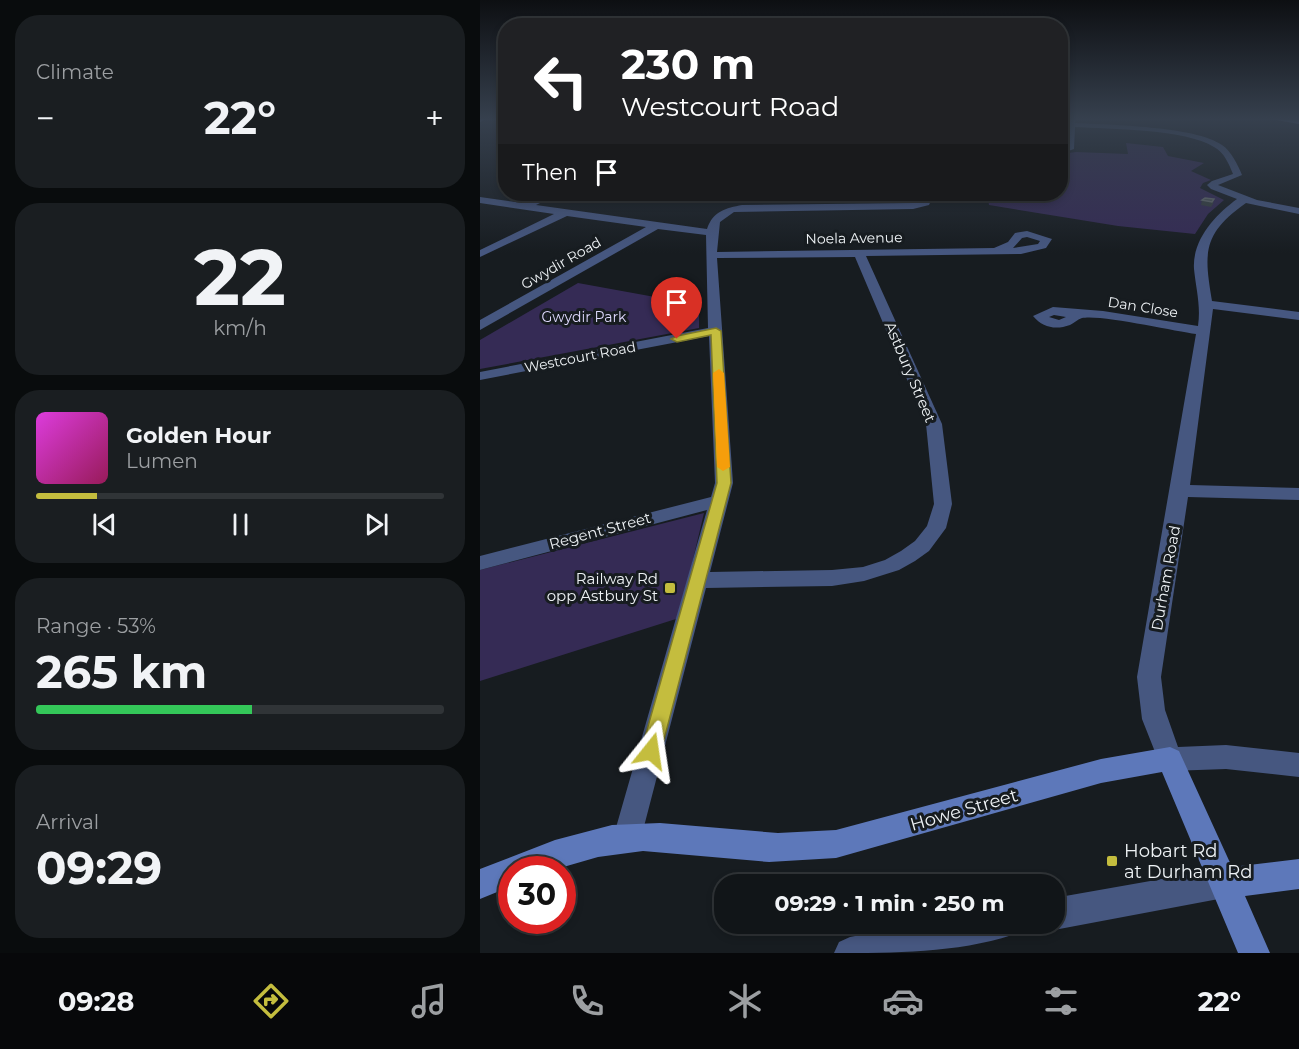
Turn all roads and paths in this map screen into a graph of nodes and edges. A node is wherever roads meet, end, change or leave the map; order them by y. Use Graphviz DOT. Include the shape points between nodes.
graph roads {
  1 [pos="1231,163"];
  2 [pos="480,200"];
  3 [pos="1243,200"];
  4 [pos="537,201"];
  5 [pos="927,201"];
  6 [pos="524,207"];
  7 [pos="1299,212"];
  8 [pos="564,213"];
  9 [pos="656,226"];
  10 [pos="711,232"];
  11 [pos="997,251"];
  12 [pos="859,253"];
  13 [pos="480,254"];
  14 [pos="711,255"];
  15 [pos="1207,304"];
  16 [pos="1078,314"];
  17 [pos="1299,316"];
  18 [pos="480,326"];
  19 [pos="716,331"];
  20 [pos="1203,332"];
  21 [pos="480,376"];
  22 [pos="1181,491"];
  23 [pos="1299,494"];
  24 [pos="721,500"];
  25 [pos="480,563"];
  26 [pos="698,580"];
  27 [pos="1170,759"];
  28 [pos="1299,765"];
  29 [pos="627,838"];
  30 [pos="552,856"];
  31 [pos="1299,874"];
  32 [pos="498,876"];
  33 [pos="1224,883"];
  34 [pos="480,884"];
  35 [pos="1065,912"];
  36 [pos="956,934"];
  37 [pos="884,950"];
  38 [pos="850,953"];
  39 [pos="1254,953"];
  1 -- 3 [label="street" via="1238,175 1212,185"];
  2 -- 6 [label="street"];
  3 -- 7 [label="street"];
  3 -- 15 [label="street, Durham Road" via="1224,214 1203,247 1200,262"];
  4 -- 6 [label="street"];
  5 -- 10 [label="street" via="913,206 734,209 720,213"];
  6 -- 8 [label="street"];
  8 -- 9 [label="street"];
  8 -- 13 [label="street"];
  9 -- 10 [label="street"];
  9 -- 18 [label="street, Gwydir Road"];
  10 -- 14 [label="street"];
  11 -- 12 [label="street, Noela Avenue"];
  12 -- 14 [label="street, Noela Avenue"];
  12 -- 26 [label="street, Astbury Street" via="934,424 943,504 936,528 908,556 864,574"];
  14 -- 19 [label="street"];
  15 -- 17 [label="street"];
  15 -- 20 [label="street, Durham Road"];
  16 -- 20 [label="street, Dan Close"];
  19 -- 21 [label="street, Westcourt Road"];
  19 -- 24 [label="street" via="724,483"];
  20 -- 22 [label="street, Durham Road"];
  22 -- 23 [label="street"];
  22 -- 27 [label="street, Durham Road" via="1149,677 1153,720"];
  24 -- 25 [label="street, Regent Street"];
  24 -- 26 [label="street"];
  26 -- 29 [label="street"];
  27 -- 28 [label="street, Howe Street" via="1226,757"];
  27 -- 29 [label="main road, Howe Street" via="1101,771 836,844 762,848"];
  27 -- 33 [label="main road, Durham Road"];
  29 -- 30 [label="main road, Howe Street"];
  31 -- 33 [label="main road"];
  32 -- 34 [label="main road, Howe Street"];
  33 -- 35 [label="street"];
  33 -- 39 [label="main road, Durham Road"];
  36 -- 37 [label="street"];
  37 -- 38 [label="street"];
}
